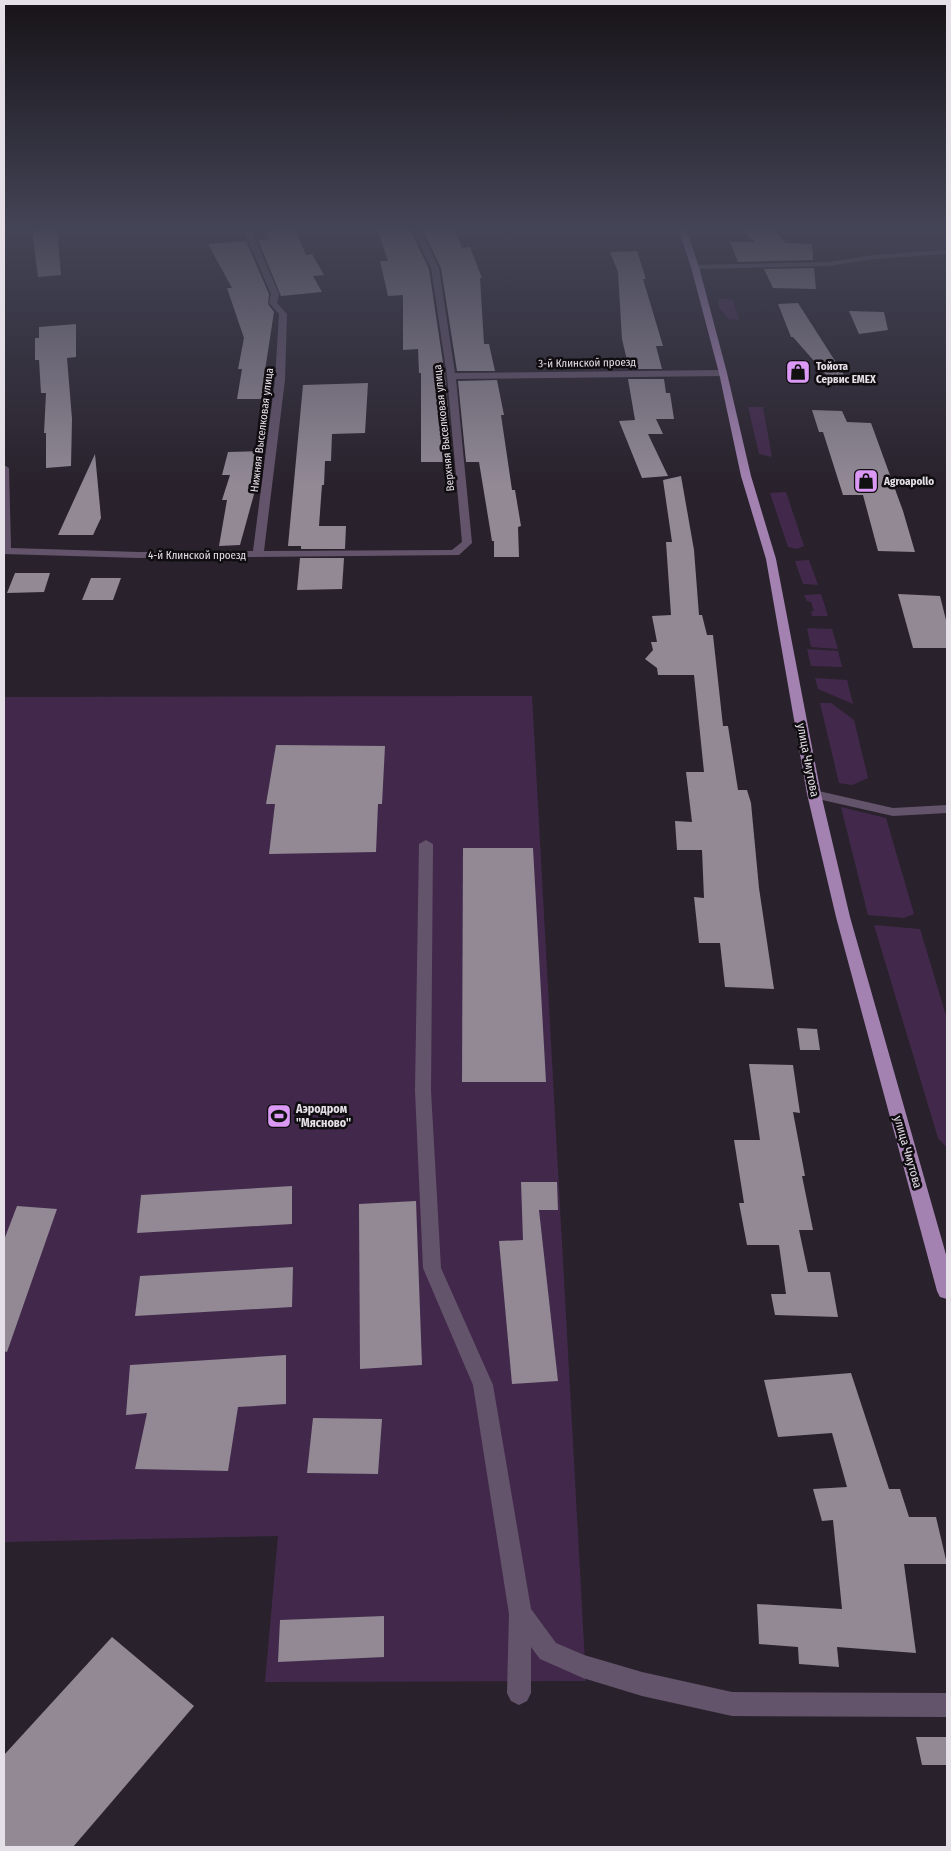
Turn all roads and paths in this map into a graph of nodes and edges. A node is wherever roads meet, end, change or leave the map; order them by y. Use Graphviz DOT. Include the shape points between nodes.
graph roads {
  1 [pos="282,312"];
  2 [pos="442,312"];
  3 [pos="707,312"];
  4 [pos="723,372"];
  5 [pos="451,376"];
  6 [pos="4,468"];
  7 [pos="467,543"];
  8 [pos="258,555"];
  9 [pos="814,794"];
  10 [pos="947,809"];
  11 [pos="426,844"];
  12 [pos="947,1291"];
  13 [pos="520,1614"];
  14 [pos="519,1693"];
  15 [pos="947,1706"];
  1 -- 8 [label="street, Нижняя Выселковая улица" via="280,380"];
  2 -- 5 [label="street, Верхняя Выселковая улица"];
  3 -- 4 [label="main road, улица Чмутова"];
  4 -- 5 [label="street, 3-й Клинской проезд"];
  4 -- 9 [label="main road, улица Чмутова" via="746,476 771,559"];
  5 -- 7 [label="street, Верхняя Выселковая улица"];
  6 -- 8 [label="street, 4-й Клинской проезд" via="6,551"];
  7 -- 8 [label="street, 4-й Клинской проезд" via="455,553"];
  9 -- 10 [label="street" via="894,812"];
  9 -- 12 [label="main road, улица Чмутова" via="843,917"];
  11 -- 13 [label="street" via="423,1091 432,1268 483,1385"];
  13 -- 14 [label="street"];
  13 -- 15 [label="street" via="548,1651 642,1684 732,1704"];
}
